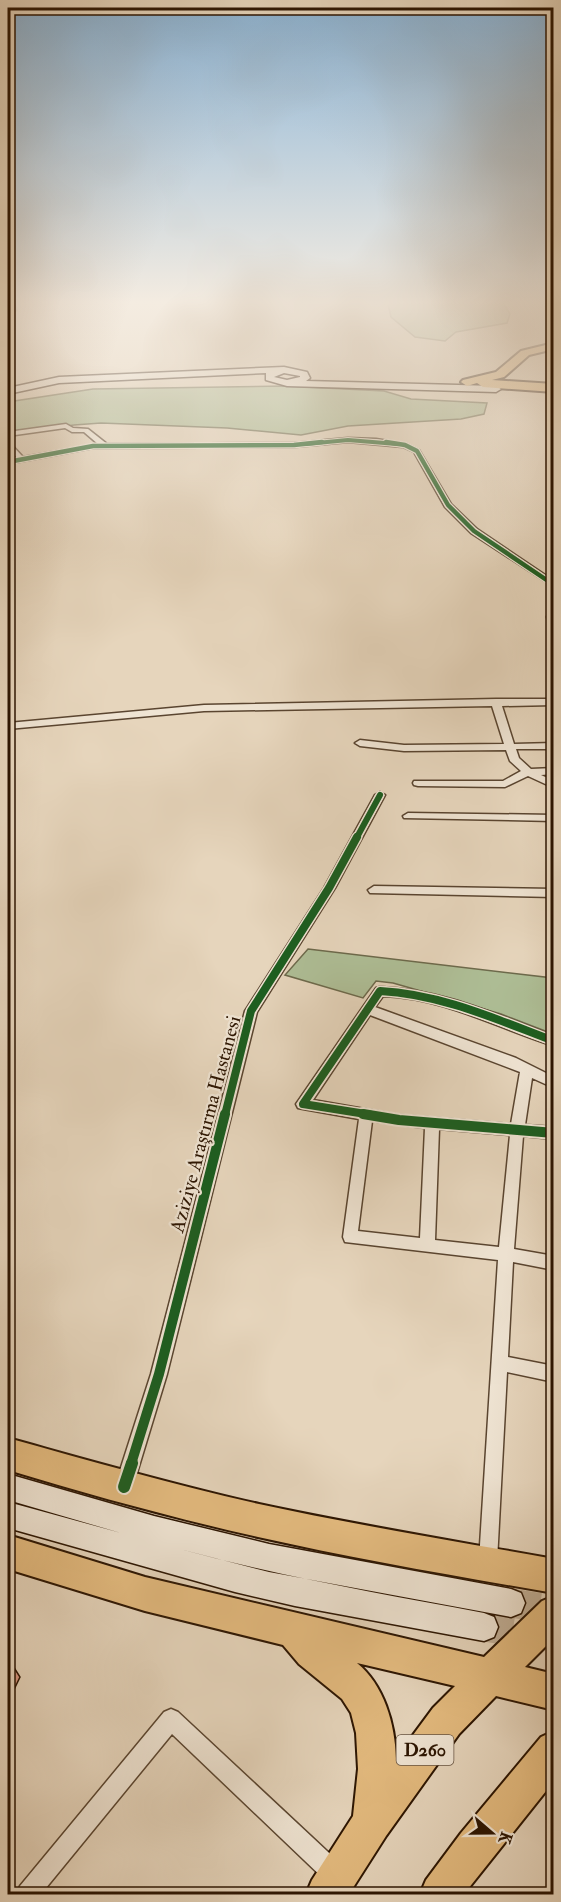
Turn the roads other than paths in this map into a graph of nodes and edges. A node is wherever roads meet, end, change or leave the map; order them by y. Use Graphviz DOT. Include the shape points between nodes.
graph roads {
  1 [pos="8,434"];
  2 [pos="8,443"];
  3 [pos="105,446"];
  4 [pos="22,460"];
  5 [pos="8,462"];
  6 [pos="554,585"];
  7 [pos="554,605"];
  8 [pos="553,624"];
  9 [pos="496,702"];
  10 [pos="554,702"];
  11 [pos="8,726"];
  12 [pos="360,743"];
  13 [pos="509,745"];
  14 [pos="554,746"];
  15 [pos="554,771"];
  16 [pos="528,772"];
  17 [pos="418,783"];
  18 [pos="554,785"];
  19 [pos="380,795"];
  20 [pos="408,816"];
  21 [pos="554,818"];
  22 [pos="374,890"];
  23 [pos="554,893"];
  24 [pos="369,1010"];
  25 [pos="554,1041"];
  26 [pos="527,1070"];
  27 [pos="554,1083"];
  28 [pos="366,1116"];
  29 [pos="432,1123"];
  30 [pos="517,1130"];
  31 [pos="554,1133"];
  32 [pos="427,1246"];
  33 [pos="506,1254"];
  34 [pos="554,1263"];
  35 [pos="499,1364"];
  36 [pos="554,1374"];
  37 [pos="8,1454"];
  38 [pos="8,1487"];
  39 [pos="124,1487"];
  40 [pos="8,1515"];
  41 [pos="8,1552"];
  42 [pos="488,1563"];
  43 [pos="554,1576"];
  44 [pos="512,1603"];
  45 [pos="554,1613"];
  46 [pos="484,1626"];
  47 [pos="294,1630"];
  48 [pos="490,1676"];
  49 [pos="554,1692"];
  50 [pos="554,1750"];
  51 [pos="372,1822"];
  52 [pos="332,1885"];
  53 [pos="28,1894"];
  54 [pos="440,1894"];
  1 -- 3 [label="street" via="66,426 86,430"];
  2 -- 4 [label="street"];
  3 -- 4 [label="street"];
  3 -- 6 [label="street" via="294,445 348,440 405,445 417,451 448,505 474,531"];
  4 -- 5 [label="street"];
  7 -- 8 [label="street"];
  9 -- 10 [label="street"];
  9 -- 11 [label="street" via="204,708"];
  9 -- 13 [label="street"];
  12 -- 13 [label="street" via="404,748"];
  13 -- 14 [label="street"];
  13 -- 16 [label="street" via="514,759"];
  15 -- 16 [label="street"];
  16 -- 17 [label="street" via="505,784"];
  16 -- 18 [label="street"];
  19 -- 39 [label="street, Aziziye Araştırma Hastanesi" via="329,888 251,1011 159,1374"];
  20 -- 21 [label="street"];
  22 -- 23 [label="street"];
  24 -- 25 [label="street" via="380,991 397,990"];
  24 -- 26 [label="street"];
  24 -- 28 [label="street" via="303,1104"];
  26 -- 27 [label="street"];
  26 -- 30 [label="street"];
  28 -- 29 [label="street"];
  28 -- 32 [label="street" via="350,1237"];
  29 -- 30 [label="street"];
  29 -- 32 [label="street"];
  30 -- 31 [label="street"];
  30 -- 33 [label="street"];
  32 -- 33 [label="street"];
  33 -- 34 [label="street"];
  33 -- 35 [label="street"];
  35 -- 36 [label="street"];
  35 -- 42 [label="street"];
  37 -- 39 [label="highway"];
  38 -- 44 [label="street" via="269,1558"];
  39 -- 42 [label="highway" via="321,1534"];
  40 -- 46 [label="street" via="245,1581"];
  41 -- 47 [label="highway" via="145,1593"];
  42 -- 43 [label="highway"];
  45 -- 48 [label="highway, D260"];
  47 -- 48 [label="highway"];
  47 -- 51 [label="highway" via="312,1652 356,1687 367,1706 377,1756"];
  48 -- 49 [label="highway"];
  48 -- 51 [label="highway, D260" via="446,1721"];
  50 -- 54 [label="highway"];
  51 -- 52 [label="highway, D260"];
  52 -- 53 [label="street" via="171,1719"];
}
